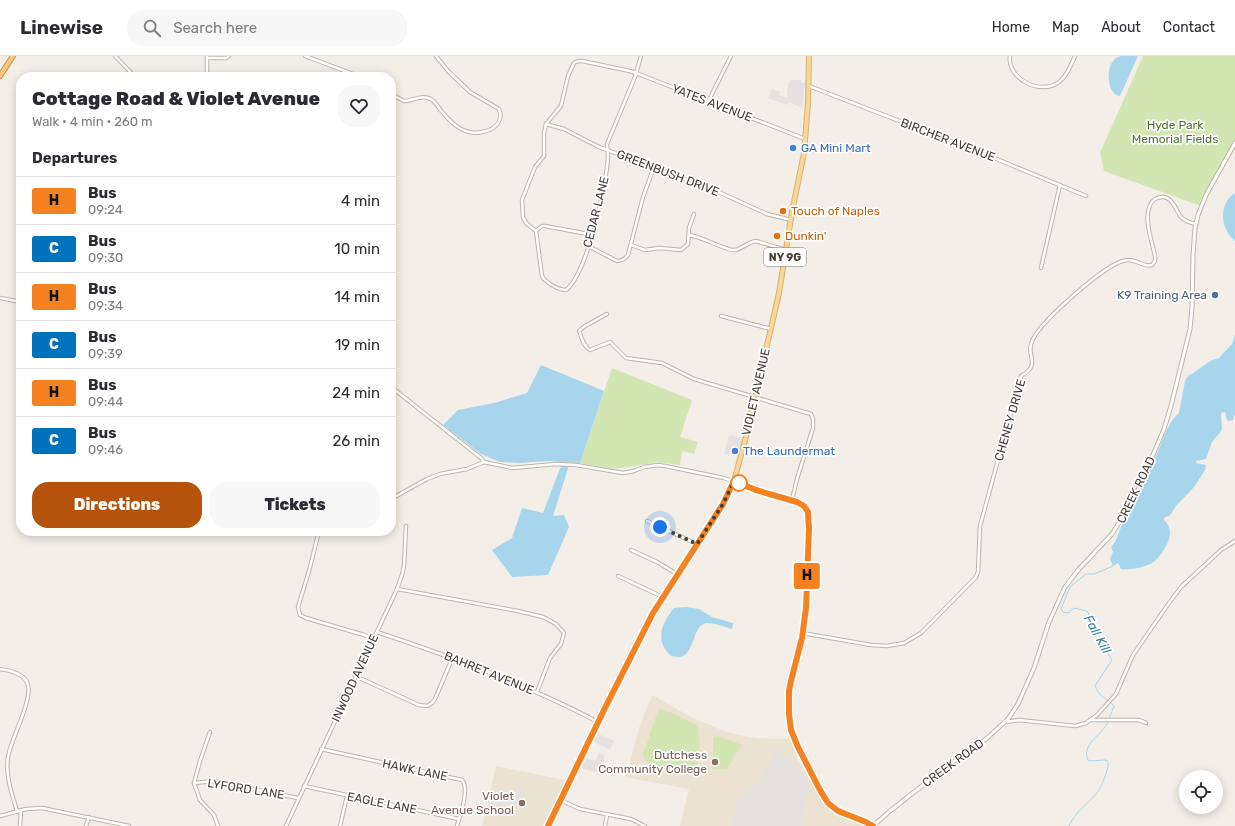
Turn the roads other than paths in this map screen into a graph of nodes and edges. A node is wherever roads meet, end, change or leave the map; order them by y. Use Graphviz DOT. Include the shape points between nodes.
graph roads {
  1 [pos="13,56"];
  2 [pos="115,56"];
  3 [pos="230,56"];
  4 [pos="305,56"];
  5 [pos="436,56"];
  6 [pos="641,56"];
  7 [pos="731,56"];
  8 [pos="809,56"];
  9 [pos="1010,56"];
  10 [pos="1075,56"];
  11 [pos="208,57"];
  12 [pos="130,72"];
  13 [pos="207,72"];
  14 [pos="348,72"];
  15 [pos="636,73"];
  16 [pos="0,76"];
  17 [pos="809,86"];
  18 [pos="396,97"];
  19 [pos="708,102"];
  20 [pos="546,124"];
  21 [pos="805,140"];
  22 [pos="1235,143"];
  23 [pos="608,151"];
  24 [pos="654,167"];
  25 [pos="1060,185"];
  26 [pos="1086,196"];
  27 [pos="694,214"];
  28 [pos="791,220"];
  29 [pos="1196,224"];
  30 [pos="536,231"];
  31 [pos="689,235"];
  32 [pos="590,242"];
  33 [pos="630,245"];
  34 [pos="786,250"];
  35 [pos="1041,268"];
  36 [pos="0,298"];
  37 [pos="16,301"];
  38 [pos="607,314"];
  39 [pos="721,316"];
  40 [pos="771,329"];
  41 [pos="396,391"];
  42 [pos="755,398"];
  43 [pos="484,462"];
  44 [pos="734,481"];
  45 [pos="396,496"];
  46 [pos="792,500"];
  47 [pos="647,521"];
  48 [pos="406,526"];
  49 [pos="318,536"];
  50 [pos="1235,541"];
  51 [pos="697,544"];
  52 [pos="631,550"];
  53 [pos="677,574"];
  54 [pos="618,576"];
  55 [pos="397,589"];
  56 [pos="663,596"];
  57 [pos="377,632"];
  58 [pos="802,633"];
  59 [pos="374,639"];
  60 [pos="452,659"];
  61 [pos="0,669"];
  62 [pos="356,676"];
  63 [pos="537,692"];
  64 [pos="1089,720"];
  65 [pos="598,722"];
  66 [pos="1005,722"];
  67 [pos="1146,723"];
  68 [pos="210,732"];
  69 [pos="321,749"];
  70 [pos="194,782"];
  71 [pos="304,786"];
  72 [pos="347,796"];
  73 [pos="298,798"];
  74 [pos="560,800"];
  75 [pos="21,810"];
  76 [pos="17,811"];
  77 [pos="607,815"];
  78 [pos="0,816"];
  79 [pos="89,817"];
  80 [pos="459,819"];
  81 [pos="20,826"];
  82 [pos="86,826"];
  83 [pos="129,826"];
  84 [pos="218,826"];
  85 [pos="286,826"];
  86 [pos="340,826"];
  87 [pos="457,826"];
  88 [pos="548,826"];
  89 [pos="605,826"];
  90 [pos="645,826"];
  91 [pos="873,826"];
  1 -- 16 [label="highway"];
  2 -- 12 [label="street"];
  3 -- 11 [label="street"];
  4 -- 14 [label="street"];
  5 -- 18 [label="street" via="470,92 499,109 500,118 497,124 488,131 471,133 456,126 428,97 404,101"];
  6 -- 15 [label="street"];
  7 -- 19 [label="street"];
  8 -- 17 [label="main road, VIOLET AVENUE / NY 9G"];
  9 -- 10 [label="street" via="1009,62 1020,78 1034,86 1045,88 1062,79"];
  11 -- 13 [label="street"];
  15 -- 19 [label="street, YATES AVENUE"];
  15 -- 20 [label="street, YATES AVENUE" via="582,61 574,63 561,106"];
  15 -- 23 [label="street, CEDAR LANE" via="608,144"];
  17 -- 21 [label="main road, VIOLET AVENUE / NY 9G"];
  17 -- 25 [label="street, BIRCHER AVENUE"];
  19 -- 21 [label="street, YATES AVENUE"];
  20 -- 23 [label="street, GREENBUSH DRIVE" via="564,129"];
  20 -- 30 [label="street" via="544,156 535,167 522,200 526,223"];
  21 -- 28 [label="main road, VIOLET AVENUE / NY 9G"];
  22 -- 29 [label="street, CREEK ROAD" via="1206,195"];
  23 -- 24 [label="street, GREENBUSH DRIVE"];
  23 -- 32 [label="street, CEDAR LANE" via="606,177"];
  24 -- 28 [label="street, GREENBUSH DRIVE" via="767,214"];
  24 -- 33 [label="street" via="642,198"];
  25 -- 26 [label="street, BIRCHER AVENUE"];
  25 -- 35 [label="street"];
  27 -- 31 [label="street"];
  28 -- 34 [label="main road, VIOLET AVENUE / NY 9G"];
  29 -- 58 [label="street, CHENEY DRIVE" via="1180,217 1174,205 1166,198 1156,199 1150,205 1147,214 1155,256 1152,265 1132,260 1118,262 1099,274 1036,333 1029,349 1032,364 1030,370 1020,376 980,526 977,575 946,609 921,633 899,645 871,645"];
  29 -- 66 [label="street, CREEK ROAD" via="1190,329 1164,429 1126,514 1112,534 1079,569 1061,595 1034,668 1018,704"];
  30 -- 32 [label="street" via="545,226 588,234"];
  30 -- 32 [label="street, CEDAR LANE" via="542,276 545,281 563,290 570,286"];
  31 -- 33 [label="street" via="686,247 678,251 659,248 645,250"];
  31 -- 34 [label="street" via="732,250 756,241"];
  32 -- 33 [label="street" via="592,248 617,261 626,258"];
  34 -- 40 [label="main road, VIOLET AVENUE / NY 9G"];
  36 -- 37 [label="street"];
  38 -- 42 [label="street" via="580,331 588,349 592,350 610,342 626,358 662,363 694,379"];
  39 -- 40 [label="street"];
  40 -- 42 [label="main road, VIOLET AVENUE / NY 9G"];
  41 -- 43 [label="street"];
  42 -- 44 [label="main road, VIOLET AVENUE / NY 9G"];
  42 -- 46 [label="street" via="807,412 812,416 813,428"];
  43 -- 44 [label="street" via="512,468 576,464 623,473 658,465"];
  43 -- 45 [label="street" via="427,479"];
  44 -- 46 [label="street"];
  44 -- 51 [label="main road, VIOLET AVENUE / NY 9G" via="723,504"];
  46 -- 58 [label="street" via="804,506 809,517 806,608"];
  47 -- 51 [label="street"];
  48 -- 55 [label="street, INWOOD AVENUE" via="404,566"];
  49 -- 59 [label="street" via="298,603 299,613 306,618"];
  50 -- 64 [label="street" via="1221,550 1181,587 1133,654 1113,698"];
  51 -- 53 [label="main road, VIOLET AVENUE / NY 9G"];
  52 -- 53 [label="street"];
  53 -- 56 [label="main road, VIOLET AVENUE / NY 9G"];
  54 -- 56 [label="street"];
  55 -- 57 [label="street, INWOOD AVENUE"];
  55 -- 63 [label="street" via="518,611 543,617 556,624 563,631 563,640 550,658"];
  56 -- 65 [label="main road, VIOLET AVENUE / NY 9G"];
  57 -- 59 [label="street, INWOOD AVENUE"];
  57 -- 60 [label="street, BAHRET AVENUE"];
  58 -- 91 [label="street" via="790,686 789,714 794,738 828,803 838,811"];
  59 -- 62 [label="street, INWOOD AVENUE"];
  60 -- 62 [label="street" via="435,699 427,706 419,705"];
  60 -- 63 [label="street, BAHRET AVENUE"];
  61 -- 76 [label="street" via="22,676 28,686 26,701 8,755 9,782"];
  62 -- 69 [label="street, INWOOD AVENUE"];
  63 -- 65 [label="street, BAHRET AVENUE"];
  64 -- 66 [label="street" via="1070,727 1026,720"];
  64 -- 67 [label="street" via="1139,720"];
  65 -- 74 [label="main road, VIOLET AVENUE / NY 9G"];
  66 -- 91 [label="street, CREEK ROAD" via="890,810"];
  68 -- 70 [label="street"];
  69 -- 71 [label="street, INWOOD AVENUE"];
  69 -- 80 [label="street, HAWK LANE" via="462,780 465,792"];
  70 -- 73 [label="street, LYFORD LANE" via="214,781"];
  70 -- 84 [label="street" via="200,800 214,815"];
  71 -- 72 [label="street, EAGLE LANE"];
  71 -- 73 [label="street, INWOOD AVENUE"];
  72 -- 80 [label="street, EAGLE LANE"];
  72 -- 86 [label="street"];
  73 -- 85 [label="street, INWOOD AVENUE"];
  74 -- 77 [label="street" via="580,809"];
  74 -- 88 [label="main road, VIOLET AVENUE / NY 9G"];
  75 -- 76 [label="street"];
  75 -- 79 [label="street" via="42,808"];
  75 -- 81 [label="street"];
  76 -- 78 [label="street"];
  77 -- 89 [label="street"];
  77 -- 90 [label="street" via="631,819"];
  79 -- 82 [label="street"];
  79 -- 83 [label="street"];
  80 -- 87 [label="street, HAWK LANE"];
}
